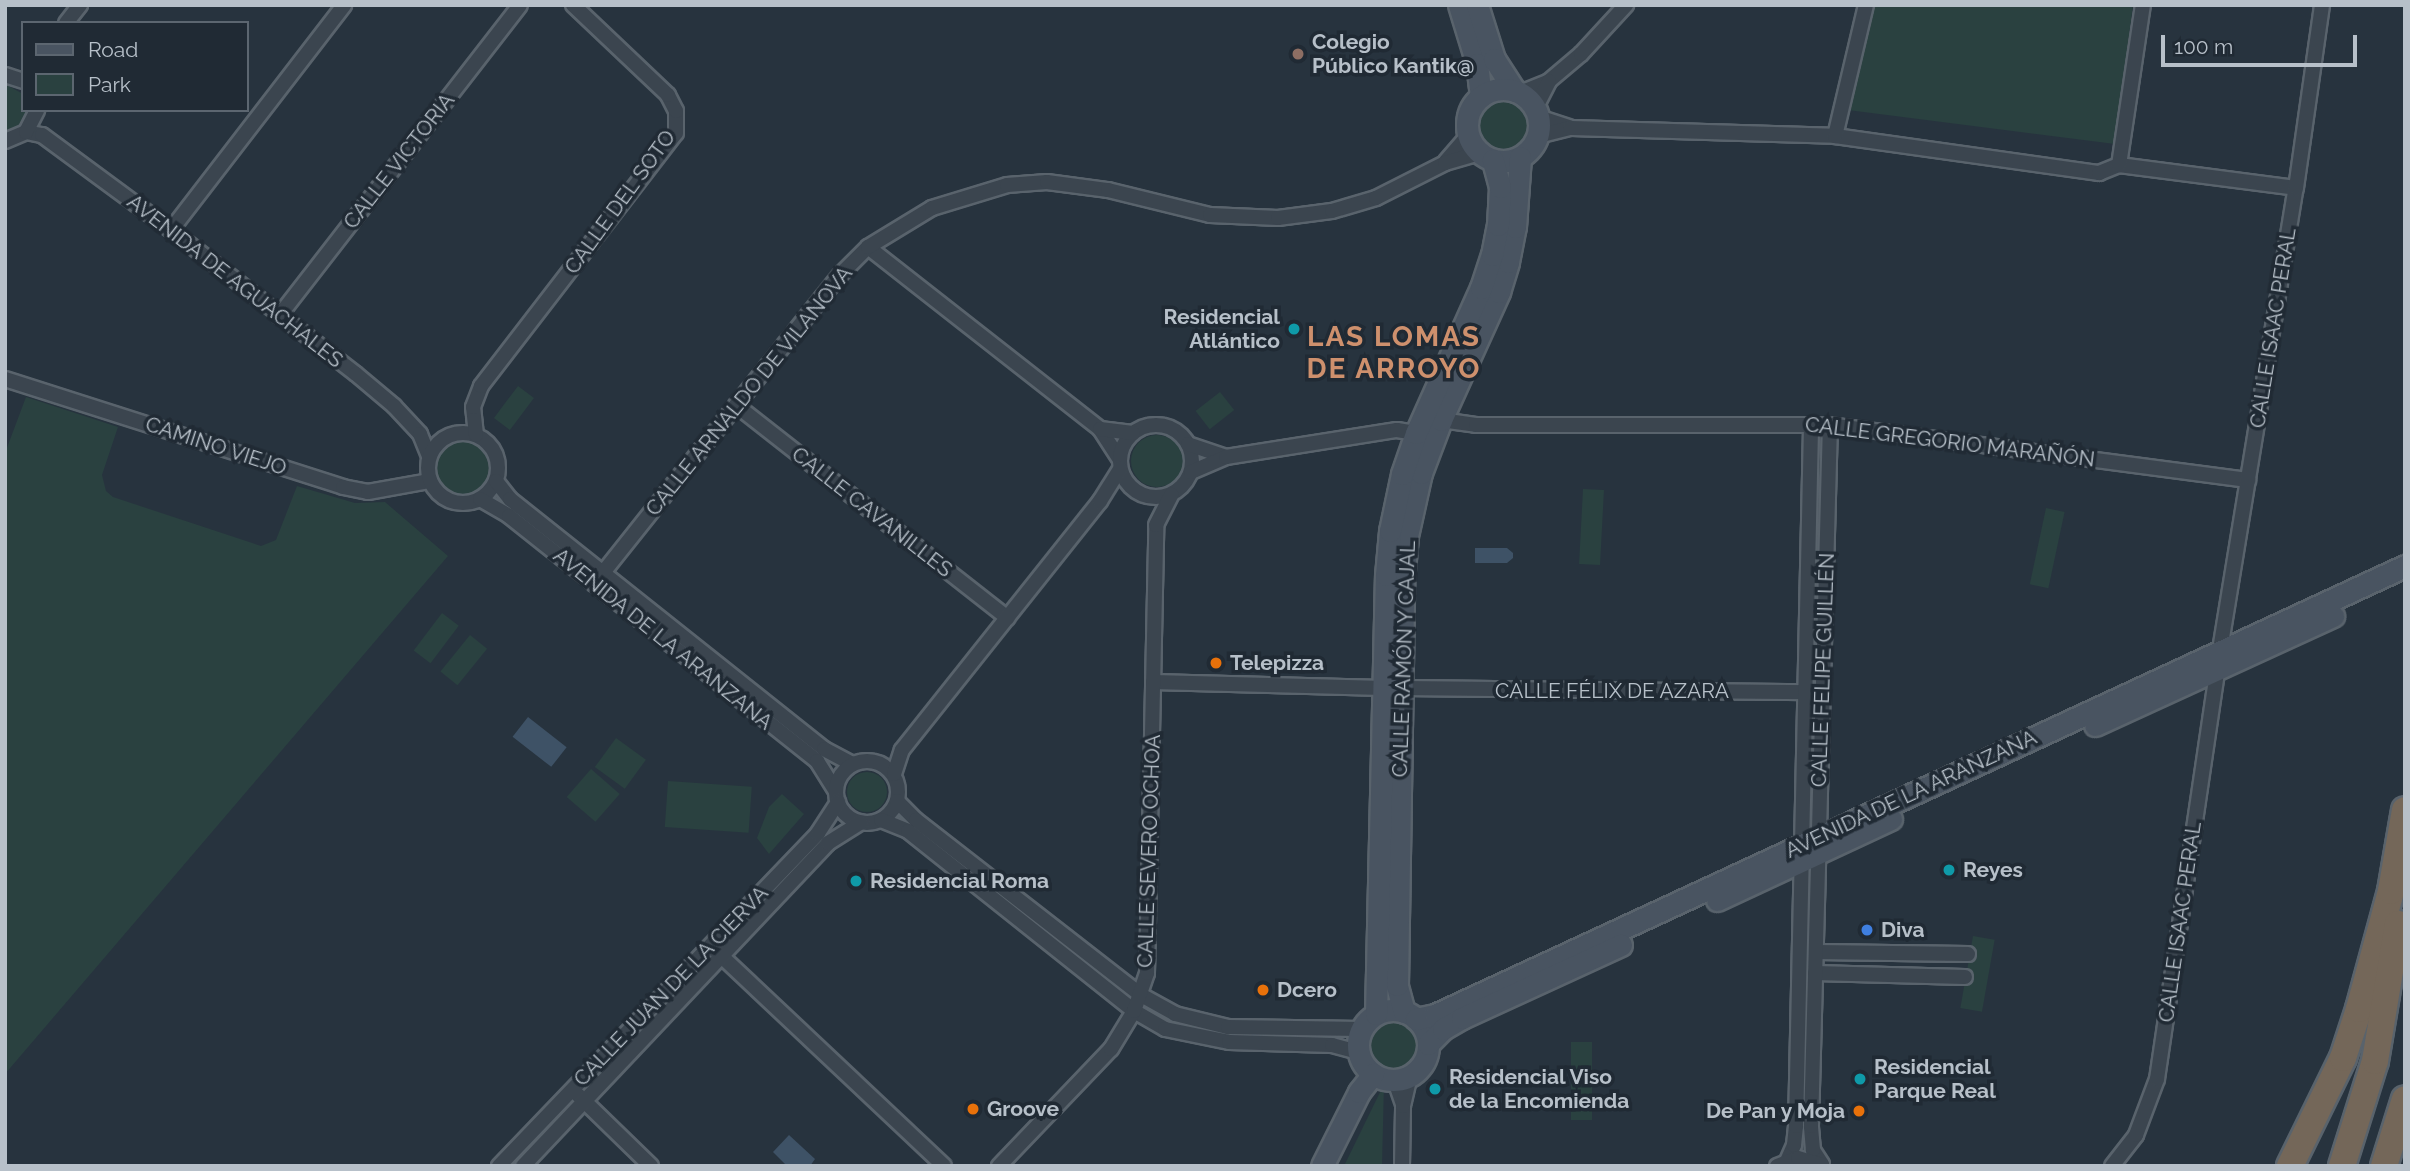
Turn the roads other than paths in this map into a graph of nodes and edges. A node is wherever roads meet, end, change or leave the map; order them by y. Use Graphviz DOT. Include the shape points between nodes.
graph roads {
  1 [pos="80,5"];
  2 [pos="344,5"];
  3 [pos="520,5"];
  4 [pos="573,5"];
  5 [pos="1459,5"];
  6 [pos="1477,5"];
  7 [pos="1626,5"];
  8 [pos="1866,5"];
  9 [pos="2143,5"];
  10 [pos="2322,5"];
  11 [pos="68,21"];
  12 [pos="1481,96"];
  13 [pos="1529,109"];
  14 [pos="36,114"];
  15 [pos="26,132"];
  16 [pos="42,135"];
  17 [pos="1835,136"];
  18 [pos="5,141"];
  19 [pos="1480,150"];
  20 [pos="1520,157"];
  21 [pos="2119,165"];
  22 [pos="2296,188"];
  23 [pos="171,230"];
  24 [pos="868,247"];
  25 [pos="279,316"];
  26 [pos="5,379"];
  27 [pos="736,405"];
  28 [pos="1441,419"];
  29 [pos="1811,425"];
  30 [pos="1830,425"];
  31 [pos="1100,429"];
  32 [pos="1133,433"];
  33 [pos="1416,433"];
  34 [pos="420,434"];
  35 [pos="469,434"];
  36 [pos="440,442"];
  37 [pos="1188,444"];
  38 [pos="429,456"];
  39 [pos="1226,457"];
  40 [pos="1120,463"];
  41 [pos="1191,472"];
  42 [pos="2248,480"];
  43 [pos="430,481"];
  44 [pos="496,481"];
  45 [pos="1129,486"];
  46 [pos="1171,495"];
  47 [pos="1144,496"];
  48 [pos="480,499"];
  49 [pos="1100,501"];
  50 [pos="1156,525"];
  51 [pos="2405,566"];
  52 [pos="598,578"];
  53 [pos="2405,582"];
  54 [pos="2353,599"];
  55 [pos="1008,618"];
  56 [pos="2219,659"];
  57 [pos="1153,682"];
  58 [pos="1393,688"];
  59 [pos="1805,692"];
  60 [pos="1823,693"];
  61 [pos="902,750"];
  62 [pos="880,763"];
  63 [pos="852,764"];
  64 [pos="894,774"];
  65 [pos="837,797"];
  66 [pos="897,801"];
  67 [pos="2405,810"];
  68 [pos="881,820"];
  69 [pos="862,822"];
  70 [pos="1811,848"];
  71 [pos="2405,884"];
  72 [pos="710,945"];
  73 [pos="1816,952"];
  74 [pos="1968,954"];
  75 [pos="722,956"];
  76 [pos="1815,973"];
  77 [pos="1965,977"];
  78 [pos="1141,995"];
  79 [pos="1135,1010"];
  80 [pos="1410,1016"];
  81 [pos="1369,1022"];
  82 [pos="1428,1044"];
  83 [pos="1365,1064"];
  84 [pos="1403,1078"];
  85 [pos="572,1090"];
  86 [pos="2405,1099"];
  87 [pos="584,1101"];
  88 [pos="1782,1163"];
  89 [pos="1822,1165"];
  90 [pos="499,1166"];
  91 [pos="523,1166"];
  92 [pos="651,1166"];
  93 [pos="944,1166"];
  94 [pos="999,1166"];
  95 [pos="1322,1166"];
  96 [pos="1402,1166"];
  97 [pos="2112,1166"];
  98 [pos="2290,1166"];
  99 [pos="2342,1166"];
  100 [pos="2384,1166"];
  1 -- 11 [label="street"];
  2 -- 23 [label="street"];
  3 -- 25 [label="street, CALLE VICTORIA"];
  4 -- 35 [label="street, CALLE DEL SOTO" via="668,95 676,111 676,133 481,386"];
  5 -- 12 [label="street" via="1477,64"];
  6 -- 13 [label="street" via="1494,59"];
  7 -- 13 [label="street" via="1549,81"];
  8 -- 17 [label="street"];
  9 -- 21 [label="street"];
  10 -- 22 [label="street, CALLE ISAAC PERAL"];
  12 -- 13 [label="street" via="1492,90"];
  12 -- 19 [label="street" via="1467,115"];
  13 -- 17 [label="street" via="1570,128"];
  13 -- 20 [label="street" via="1531,148"];
  14 -- 15 [label="street"];
  14 -- 16 [label="street"];
  15 -- 16 [label="street, AVENIDA DE AGUACHALES"];
  15 -- 18 [label="street"];
  16 -- 23 [label="street, AVENIDA DE AGUACHALES"];
  17 -- 21 [label="street" via="2099,173"];
  19 -- 20 [label="street" via="1508,161"];
  19 -- 24 [label="street, CALLE ARNALDO DE VILANOVA" via="1376,198 1332,211 1279,218 1210,215 1075,185 1007,185 932,208"];
  19 -- 33 [label="street, CALLE RAMÓN Y CAJAL" via="1500,187 1492,255"];
  20 -- 28 [label="street, CALLE RAMÓN Y CAJAL" via="1515,226 1499,292"];
  21 -- 22 [label="street"];
  22 -- 42 [label="street, CALLE ISAAC PERAL"];
  23 -- 25 [label="street, AVENIDA DE AGUACHALES"];
  24 -- 27 [label="street, CALLE ARNALDO DE VILANOVA"];
  24 -- 31 [label="street"];
  25 -- 34 [label="street, AVENIDA DE AGUACHALES" via="394,406"];
  26 -- 43 [label="street, CAMINO VIEJO" via="343,487 368,492"];
  27 -- 52 [label="street, CALLE ARNALDO DE VILANOVA"];
  27 -- 55 [label="street, CALLE CAVANILLES"];
  28 -- 29 [label="street, CALLE GREGORIO MARAÑÓN" via="1476,425"];
  28 -- 58 [label="street, CALLE RAMÓN Y CAJAL" via="1421,473 1407,536"];
  29 -- 30 [label="street, CALLE GREGORIO MARAÑÓN"];
  29 -- 59 [label="street, CALLE FELIPE GUILLÉN"];
  30 -- 42 [label="street, CALLE GREGORIO MARAÑÓN"];
  30 -- 60 [label="street, CALLE FELIPE GUILLÉN"];
  31 -- 32 [label="street"];
  31 -- 40 [label="street"];
  32 -- 37 [label="street" via="1164,426 1174,429"];
  32 -- 40 [label="street" via="1122,448"];
  33 -- 39 [label="street" via="1396,430"];
  33 -- 58 [label="street, CALLE RAMÓN Y CAJAL" via="1390,531"];
  34 -- 36 [label="street, AVENIDA DE AGUACHALES"];
  34 -- 38 [label="street, AVENIDA DE AGUACHALES"];
  35 -- 36 [label="street"];
  35 -- 44 [label="street" via="494,453"];
  36 -- 38 [label="street"];
  37 -- 39 [label="street"];
  37 -- 41 [label="street"];
  38 -- 43 [label="street"];
  39 -- 41 [label="street"];
  40 -- 45 [label="street"];
  40 -- 49 [label="street"];
  41 -- 46 [label="street"];
  42 -- 56 [label="street, CALLE ISAAC PERAL"];
  43 -- 48 [label="street" via="450,501"];
  44 -- 48 [label="street"];
  44 -- 52 [label="street, AVENIDA DE LA ARANZANA"];
  45 -- 47 [label="street"];
  45 -- 49 [label="street"];
  46 -- 47 [label="street"];
  46 -- 50 [label="street, CALLE SEVERO OCHOA"];
  47 -- 50 [label="street, CALLE SEVERO OCHOA"];
  48 -- 52 [label="street, AVENIDA DE LA ARANZANA"];
  49 -- 55 [label="street"];
  50 -- 57 [label="street, CALLE SEVERO OCHOA"];
  51 -- 54 [label="street, AVENIDA DE LA ARANZANA"];
  52 -- 63 [label="street, AVENIDA DE LA ARANZANA" via="824,749"];
  52 -- 65 [label="street, AVENIDA DE LA ARANZANA" via="817,761"];
  53 -- 54 [label="street, AVENIDA DE LA ARANZANA"];
  54 -- 56 [label="street, AVENIDA DE LA ARANZANA"];
  55 -- 61 [label="street"];
  56 -- 70 [label="street, AVENIDA DE LA ARANZANA"];
  56 -- 97 [label="street, CALLE ISAAC PERAL" via="2157,1079 2147,1115"];
  57 -- 58 [label="street, CALLE FÉLIX DE AZARA"];
  57 -- 78 [label="street, CALLE SEVERO OCHOA" via="1150,935"];
  58 -- 59 [label="street, CALLE FÉLIX DE AZARA"];
  58 -- 80 [label="street, CALLE RAMÓN Y CAJAL" via="1397,985"];
  58 -- 81 [label="street, CALLE RAMÓN Y CAJAL"];
  59 -- 60 [label="street, CALLE FÉLIX DE AZARA"];
  59 -- 70 [label="street, CALLE FELIPE GUILLÉN"];
  60 -- 70 [label="street, CALLE FELIPE GUILLÉN"];
  61 -- 62 [label="street"];
  61 -- 64 [label="street"];
  62 -- 63 [label="street"];
  62 -- 64 [label="street"];
  63 -- 65 [label="street" via="843,771"];
  64 -- 66 [label="street" via="899,787"];
  65 -- 69 [label="street" via="851,819"];
  65 -- 72 [label="street, CALLE JUAN DE LA CIERVA" via="818,832"];
  66 -- 68 [label="street"];
  66 -- 78 [label="street"];
  67 -- 98 [label="highway" via="2391,891 2355,1021 2343,1058"];
  68 -- 69 [label="street"];
  68 -- 79 [label="street" via="908,831"];
  69 -- 75 [label="street, CALLE JUAN DE LA CIERVA" via="828,843"];
  70 -- 73 [label="street, CALLE FELIPE GUILLÉN"];
  70 -- 80 [label="street, AVENIDA DE LA ARANZANA" via="1435,1015"];
  70 -- 82 [label="street, AVENIDA DE LA ARANZANA" via="1462,1018"];
  70 -- 88 [label="street, CALLE FELIPE GUILLÉN" via="1796,1126 1794,1145"];
  71 -- 99 [label="highway" via="2375,1061"];
  72 -- 75 [label="street"];
  72 -- 85 [label="street, CALLE JUAN DE LA CIERVA"];
  73 -- 74 [label="street"];
  73 -- 76 [label="street, CALLE FELIPE GUILLÉN"];
  75 -- 87 [label="street, CALLE JUAN DE LA CIERVA"];
  75 -- 93 [label="street"];
  76 -- 77 [label="street"];
  76 -- 89 [label="street, CALLE FELIPE GUILLÉN" via="1811,1126 1813,1150"];
  78 -- 79 [label="street, CALLE SEVERO OCHOA"];
  78 -- 81 [label="street" via="1175,1014 1214,1025"];
  79 -- 83 [label="street" via="1165,1029 1198,1038 1332,1045"];
  79 -- 94 [label="street, CALLE SEVERO OCHOA" via="1111,1049"];
  80 -- 81 [label="street" via="1391,1010"];
  80 -- 82 [label="street" via="1422,1026"];
  81 -- 83 [label="street"];
  82 -- 84 [label="street" via="1424,1062"];
  83 -- 84 [label="street"];
  83 -- 95 [label="street" via="1359,1092"];
  84 -- 96 [label="street"];
  85 -- 87 [label="street"];
  85 -- 90 [label="street, CALLE JUAN DE LA CIERVA"];
  86 -- 100 [label="highway"];
  87 -- 91 [label="street, CALLE JUAN DE LA CIERVA"];
  87 -- 92 [label="street"];
  88 -- 89 [label="street" via="1798,1158"];
}
